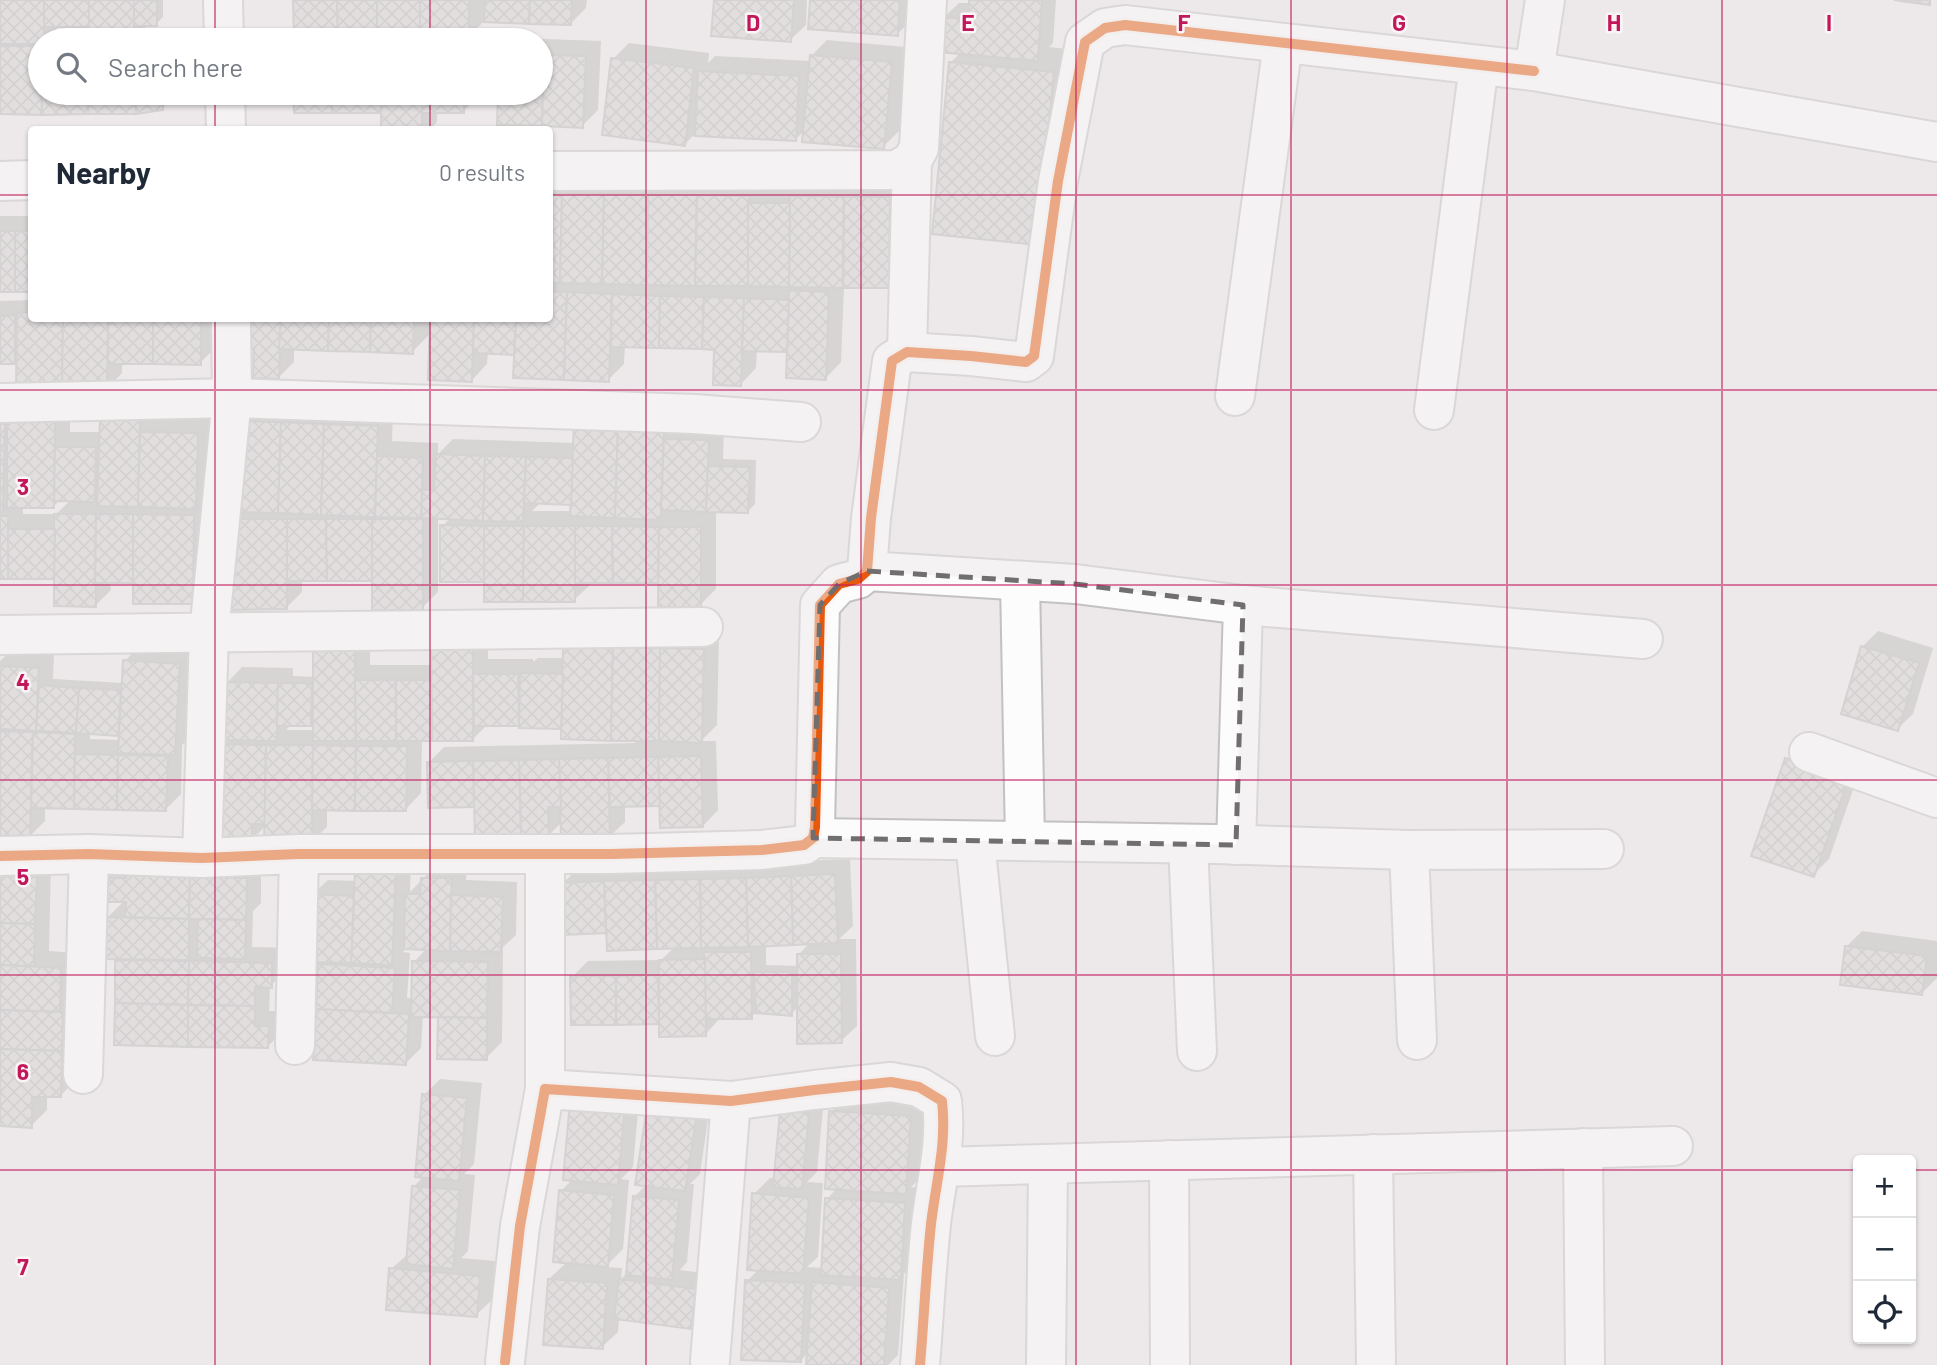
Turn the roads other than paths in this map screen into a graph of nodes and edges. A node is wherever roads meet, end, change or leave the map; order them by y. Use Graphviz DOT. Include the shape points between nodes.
graph roads {
  1 [pos="223,0"];
  2 [pos="927,0"];
  3 [pos="1545,0"];
  4 [pos="224,28"];
  5 [pos="1283,43"];
  6 [pos="1479,65"];
  7 [pos="1534,71"];
  8 [pos="225,105"];
  9 [pos="226,126"];
  10 [pos="1937,142"];
  11 [pos="912,161"];
  12 [pos="553,171"];
  13 [pos="28,180"];
  14 [pos="0,181"];
  15 [pos="230,322"];
  16 [pos="906,352"];
  17 [pos="1236,396"];
  18 [pos="232,398"];
  19 [pos="0,403"];
  20 [pos="1434,410"];
  21 [pos="801,422"];
  22 [pos="867,571"];
  23 [pos="1020,581"];
  24 [pos="1243,606"];
  25 [pos="703,626"];
  26 [pos="209,633"];
  27 [pos="0,635"];
  28 [pos="1643,639"];
  29 [pos="1809,752"];
  30 [pos="1937,798"];
  31 [pos="813,838"];
  32 [pos="975,841"];
  33 [pos="1025,841"];
  34 [pos="1188,844"];
  35 [pos="1236,845"];
  36 [pos="1604,849"];
  37 [pos="1409,850"];
  38 [pos="299,854"];
  39 [pos="89,855"];
  40 [pos="545,855"];
  41 [pos="0,856"];
  42 [pos="202,858"];
  43 [pos="995,1036"];
  44 [pos="1417,1040"];
  45 [pos="295,1045"];
  46 [pos="1197,1051"];
  47 [pos="83,1074"];
  48 [pos="545,1089"];
  49 [pos="732,1101"];
  50 [pos="1673,1146"];
  51 [pos="1583,1148"];
  52 [pos="1373,1154"];
  53 [pos="1169,1160"];
  54 [pos="1048,1164"];
  55 [pos="940,1167"];
  56 [pos="710,1361"];
  57 [pos="505,1362"];
  58 [pos="920,1365"];
  59 [pos="1046,1365"];
  60 [pos="1170,1365"];
  61 [pos="1376,1365"];
  62 [pos="1585,1365"];
  1 -- 4 [label="street"];
  2 -- 11 [label="street" via="919,148"];
  3 -- 7 [label="street"];
  5 -- 6 [label="street"];
  5 -- 16 [label="street" via="1125,25 1105,28 1085,42 1058,181 1034,356 1026,362"];
  5 -- 17 [label="street"];
  6 -- 7 [label="street"];
  6 -- 20 [label="street"];
  7 -- 10 [label="street"];
  8 -- 9 [label="street"];
  11 -- 12 [label="street" via="897,170"];
  11 -- 16 [label="street"];
  13 -- 14 [label="street"];
  15 -- 18 [label="street"];
  16 -- 22 [label="street" via="892,361"];
  18 -- 19 [label="street"];
  18 -- 21 [label="street" via="695,414"];
  18 -- 26 [label="street"];
  22 -- 23 [label="street"];
  22 -- 31 [label="street" via="839,584 820,605"];
  23 -- 24 [label="street"];
  23 -- 33 [label="street"];
  24 -- 28 [label="street"];
  24 -- 35 [label="street"];
  25 -- 26 [label="street"];
  26 -- 27 [label="street"];
  26 -- 42 [label="street"];
  29 -- 30 [label="street"];
  31 -- 32 [label="street"];
  31 -- 40 [label="street" via="804,845 762,850"];
  32 -- 33 [label="street"];
  32 -- 43 [label="street"];
  33 -- 34 [label="street"];
  34 -- 35 [label="street"];
  34 -- 46 [label="street"];
  35 -- 37 [label="street"];
  36 -- 37 [label="street"];
  37 -- 44 [label="street"];
  38 -- 40 [label="street"];
  38 -- 42 [label="street"];
  38 -- 45 [label="street"];
  39 -- 41 [label="street"];
  39 -- 42 [label="street"];
  39 -- 47 [label="street"];
  40 -- 48 [label="street"];
  48 -- 49 [label="street"];
  48 -- 57 [label="street" via="520,1226"];
  49 -- 55 [label="street" via="891,1082 919,1087 942,1101 945,1125"];
  49 -- 56 [label="street"];
  50 -- 51 [label="street"];
  51 -- 52 [label="street"];
  51 -- 62 [label="street"];
  52 -- 53 [label="street"];
  52 -- 61 [label="street"];
  53 -- 54 [label="street"];
  53 -- 60 [label="street"];
  54 -- 55 [label="street"];
  54 -- 59 [label="street"];
  55 -- 58 [label="street"];
}
